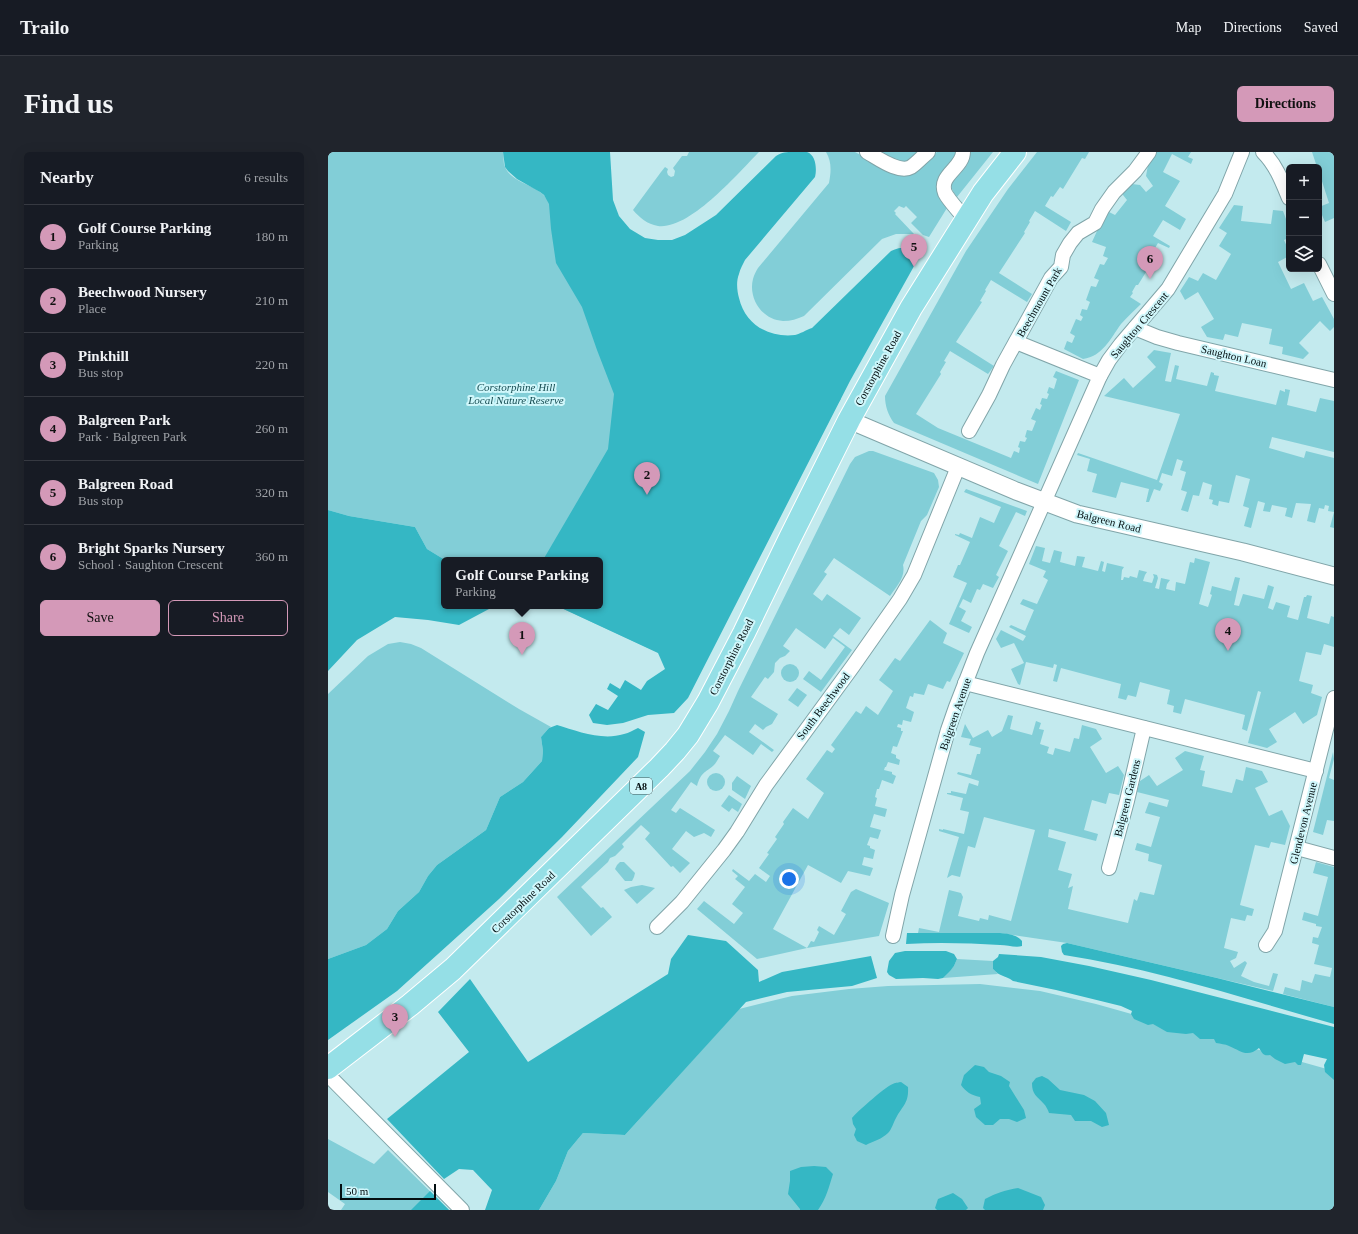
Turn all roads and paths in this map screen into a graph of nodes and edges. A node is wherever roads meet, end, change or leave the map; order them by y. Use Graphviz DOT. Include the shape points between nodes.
graph roads {
  1 [pos="867,152"];
  2 [pos="928,152"];
  3 [pos="963,152"];
  4 [pos="1015,152"];
  5 [pos="1149,152"];
  6 [pos="1242,152"];
  7 [pos="1263,152"];
  8 [pos="1286,191"];
  9 [pos="966,220"];
  10 [pos="1322,270"];
  11 [pos="1334,294"];
  12 [pos="1135,328"];
  13 [pos="1016,342"];
  14 [pos="1100,376"];
  15 [pos="1334,380"];
  16 [pos="849,420"];
  17 [pos="969,431"];
  18 [pos="958,467"];
  19 [pos="1044,502"];
  20 [pos="1334,576"];
  21 [pos="965,683"];
  22 [pos="1334,698"];
  23 [pos="1331,726"];
  24 [pos="1144,728"];
  25 [pos="1316,771"];
  26 [pos="1297,848"];
  27 [pos="1334,858"];
  28 [pos="1109,868"];
  29 [pos="657,927"];
  30 [pos="893,936"];
  31 [pos="1266,945"];
  32 [pos="328,1068"];
  33 [pos="328,1076"];
  34 [pos="462,1210"];
  1 -- 2 [label="street" via="902,169 911,166"];
  3 -- 9 [label="street" via="960,163 946,178 944,185 945,193"];
  4 -- 9 [label="main road, Corstorphine Road / A8"];
  5 -- 13 [label="street, Beechmount Park" via="1114,192 1095,224 1078,233 1070,242 1063,255 1061,267 1051,278"];
  6 -- 12 [label="street, Saughton Crescent" via="1225,194 1174,280"];
  7 -- 8 [label="street" via="1279,174"];
  9 -- 16 [label="main road, Corstorphine Road / A8" via="911,308"];
  10 -- 11 [label="street"];
  12 -- 14 [label="street, Saughton Crescent" via="1109,360"];
  12 -- 15 [label="street, Saughton Loan" via="1178,343"];
  13 -- 14 [label="street, Beechmount Park"];
  13 -- 17 [label="street, Beechmount Park"];
  14 -- 19 [label="street, Saughton Crescent"];
  16 -- 18 [label="street, Balgreen Road"];
  16 -- 32 [label="main road, Corstorphine Road / A8" via="711,696 698,720 675,751 452,969"];
  18 -- 19 [label="street, Balgreen Road"];
  18 -- 29 [label="street, South Beechwood" via="914,575 900,599 766,785 724,850 682,902"];
  19 -- 20 [label="street, Balgreen Road" via="1094,519 1243,552"];
  19 -- 21 [label="street, Balgreen Avenue"];
  21 -- 24 [label="street"];
  21 -- 30 [label="street, Balgreen Avenue" via="948,730"];
  22 -- 23 [label="street, Glendevon Avenue"];
  23 -- 25 [label="street, Glendevon Avenue"];
  24 -- 25 [label="street"];
  24 -- 28 [label="street, Balgreen Gardens"];
  25 -- 26 [label="street, Glendevon Avenue"];
  26 -- 27 [label="street"];
  26 -- 31 [label="street, Glendevon Avenue" via="1275,931"];
  33 -- 34 [label="street"];
}
